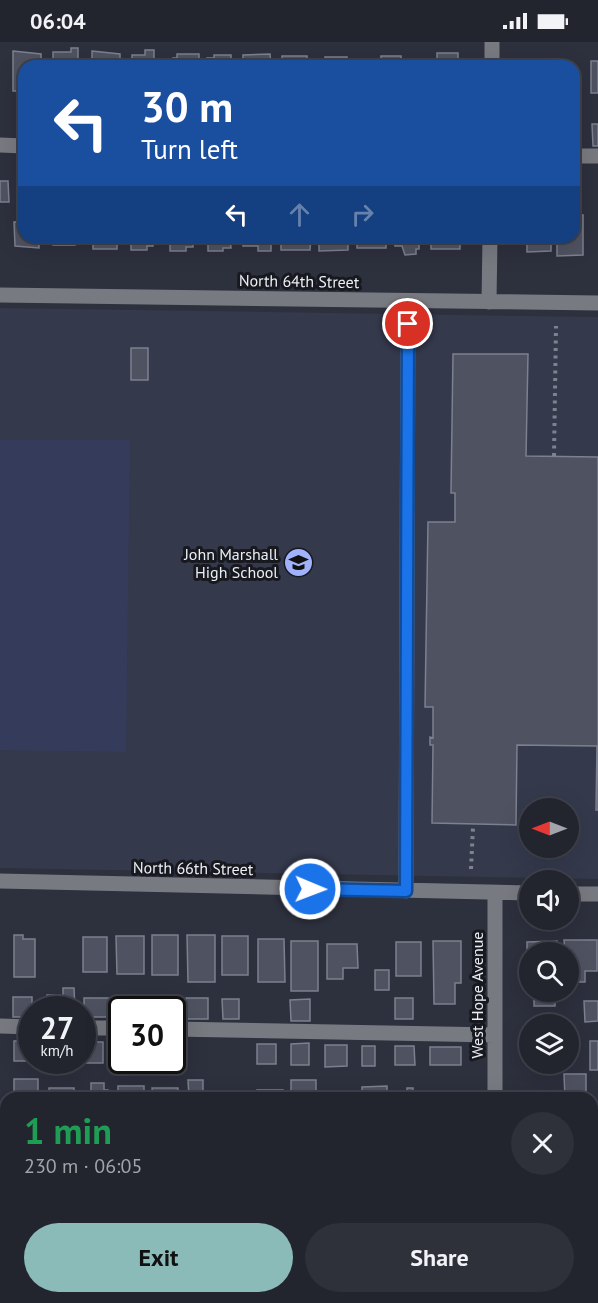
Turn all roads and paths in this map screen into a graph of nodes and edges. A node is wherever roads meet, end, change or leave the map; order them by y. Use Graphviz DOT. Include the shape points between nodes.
graph roads {
  1 [pos="492,42"];
  2 [pos="492,60"];
  3 [pos="0,145"];
  4 [pos="18,146"];
  5 [pos="580,156"];
  6 [pos="598,156"];
  7 [pos="490,243"];
  8 [pos="0,295"];
  9 [pos="408,301"];
  10 [pos="489,302"];
  11 [pos="598,303"];
  12 [pos="556,326"];
  13 [pos="554,456"];
  14 [pos="473,827"];
  15 [pos="471,869"];
  16 [pos="0,881"];
  17 [pos="406,891"];
  18 [pos="495,893"];
  19 [pos="519,893"];
  20 [pos="579,894"];
  21 [pos="598,894"];
  22 [pos="0,1026"];
  23 [pos="18,1027"];
  24 [pos="186,1029"];
  25 [pos="495,1035"];
  26 [pos="495,1092"];
  1 -- 2 [label="street"];
  3 -- 4 [label="street"];
  5 -- 6 [label="street"];
  7 -- 10 [label="street"];
  8 -- 9 [label="street, North 64th Street"];
  9 -- 10 [label="street, North 64th Street"];
  9 -- 17 [label="street"];
  10 -- 11 [label="street, North 64th Street"];
  12 -- 13 [label="path"];
  14 -- 15 [label="path"];
  16 -- 17 [label="street, North 66th Street"];
  17 -- 18 [label="street, North 66th Street"];
  18 -- 19 [label="street, North 66th Street"];
  18 -- 25 [label="street, West Hope Avenue"];
  20 -- 21 [label="street"];
  22 -- 23 [label="street"];
  24 -- 25 [label="street"];
  25 -- 26 [label="street, West Hope Avenue"];
}
